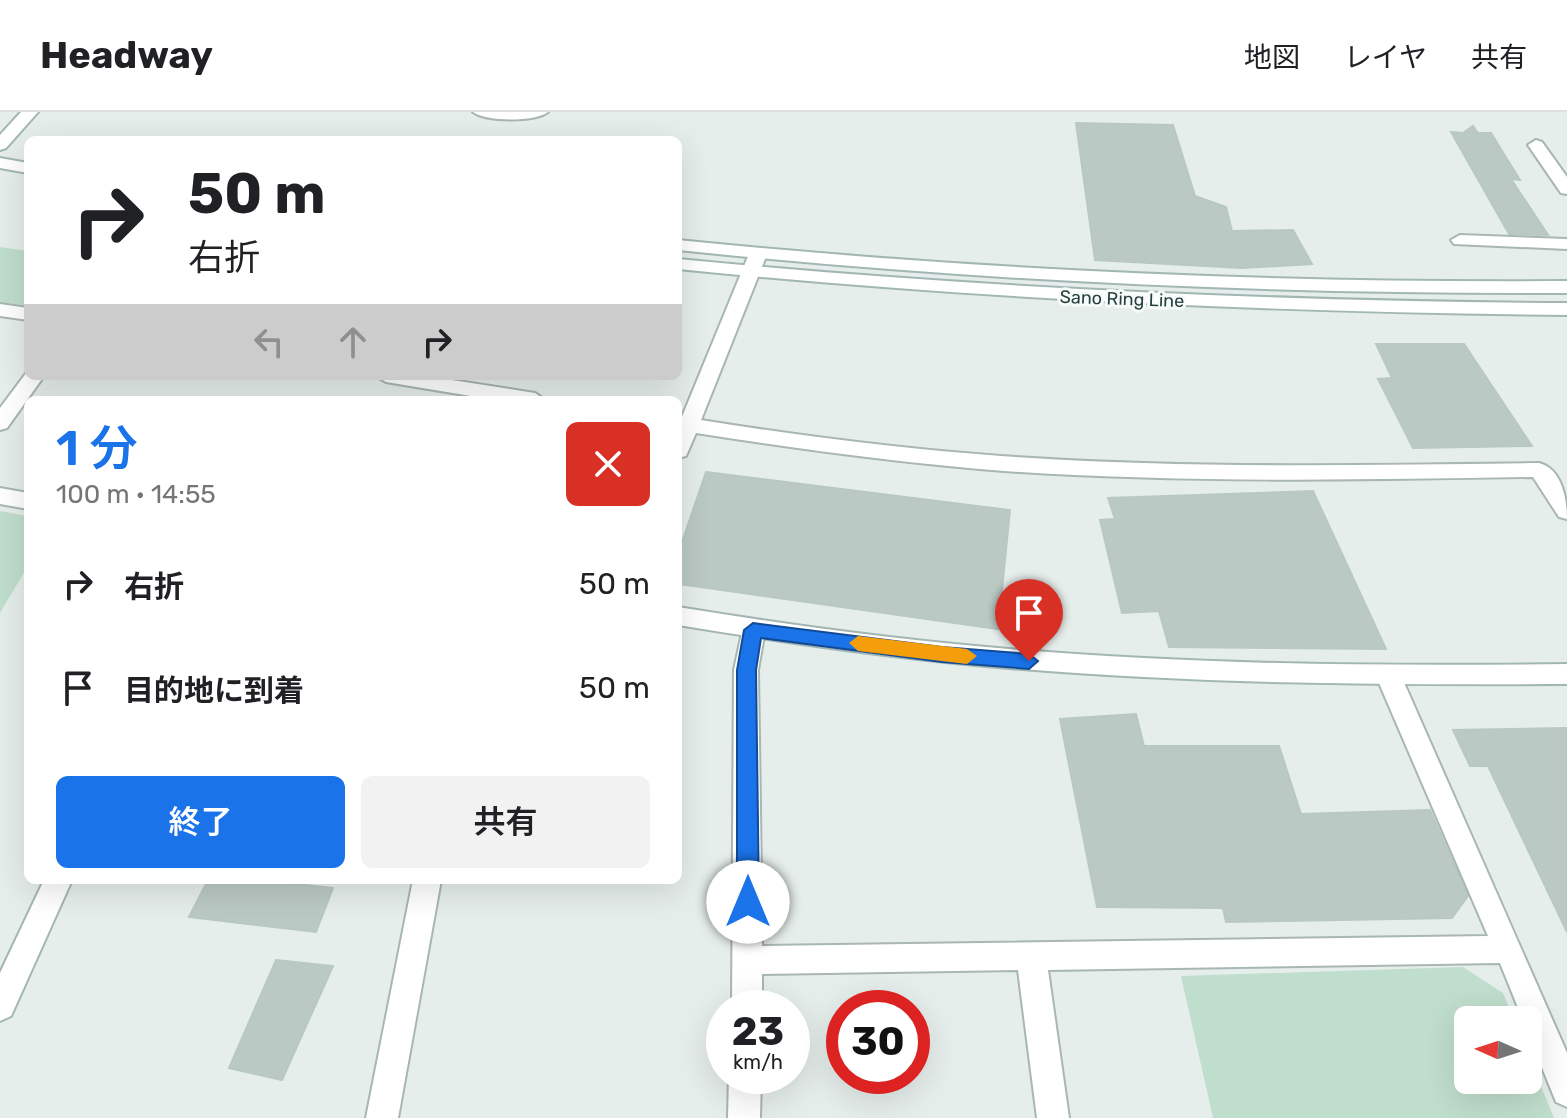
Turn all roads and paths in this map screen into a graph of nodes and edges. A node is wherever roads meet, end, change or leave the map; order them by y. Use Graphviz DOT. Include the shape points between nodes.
graph roads {
  1 [pos="30,112"];
  2 [pos="481,112"];
  3 [pos="540,112"];
  4 [pos="2,141"];
  5 [pos="24,144"];
  6 [pos="1536,145"];
  7 [pos="0,163"];
  8 [pos="24,167"];
  9 [pos="1567,189"];
  10 [pos="1460,240"];
  11 [pos="1567,244"];
  12 [pos="682,246"];
  13 [pos="755,263"];
  14 [pos="682,264"];
  15 [pos="1567,287"];
  16 [pos="1567,309"];
  17 [pos="0,310"];
  18 [pos="24,313"];
  19 [pos="31,380"];
  20 [pos="411,380"];
  21 [pos="510,396"];
  22 [pos="0,423"];
  23 [pos="684,424"];
  24 [pos="0,496"];
  25 [pos="24,500"];
  26 [pos="1567,511"];
  27 [pos="682,617"];
  28 [pos="753,630"];
  29 [pos="1567,674"];
  30 [pos="1389,676"];
  31 [pos="56,884"];
  32 [pos="426,884"];
  33 [pos="1509,949"];
  34 [pos="1031,956"];
  35 [pos="748,960"];
  36 [pos="747,990"];
  37 [pos="0,1006"];
  38 [pos="1567,1091"];
  39 [pos="745,1094"];
  40 [pos="382,1118"];
  41 [pos="744,1118"];
  42 [pos="1053,1118"];
  1 -- 4 [label="street"];
  2 -- 3 [label="street"];
  4 -- 5 [label="street"];
  6 -- 9 [label="street"];
  7 -- 8 [label="street"];
  10 -- 11 [label="street"];
  12 -- 13 [label="street, Sano Ring Line"];
  13 -- 14 [label="street, Sano Ring Line"];
  13 -- 15 [label="street, Sano Ring Line" via="1401,289"];
  13 -- 16 [label="street, Sano Ring Line" via="1070,298"];
  13 -- 23 [label="street"];
  17 -- 18 [label="street"];
  19 -- 22 [label="street"];
  20 -- 21 [label="street"];
  23 -- 26 [label="street" via="1049,466 1288,473 1539,470"];
  24 -- 25 [label="street"];
  27 -- 28 [label="street"];
  28 -- 30 [label="street" via="942,654 1115,668"];
  28 -- 35 [label="street" via="746,670"];
  29 -- 30 [label="street"];
  30 -- 33 [label="street"];
  31 -- 37 [label="street"];
  32 -- 40 [label="street"];
  33 -- 34 [label="street"];
  33 -- 38 [label="street"];
  34 -- 35 [label="street"];
  34 -- 42 [label="street"];
  35 -- 36 [label="street"];
  39 -- 41 [label="street"];
}
